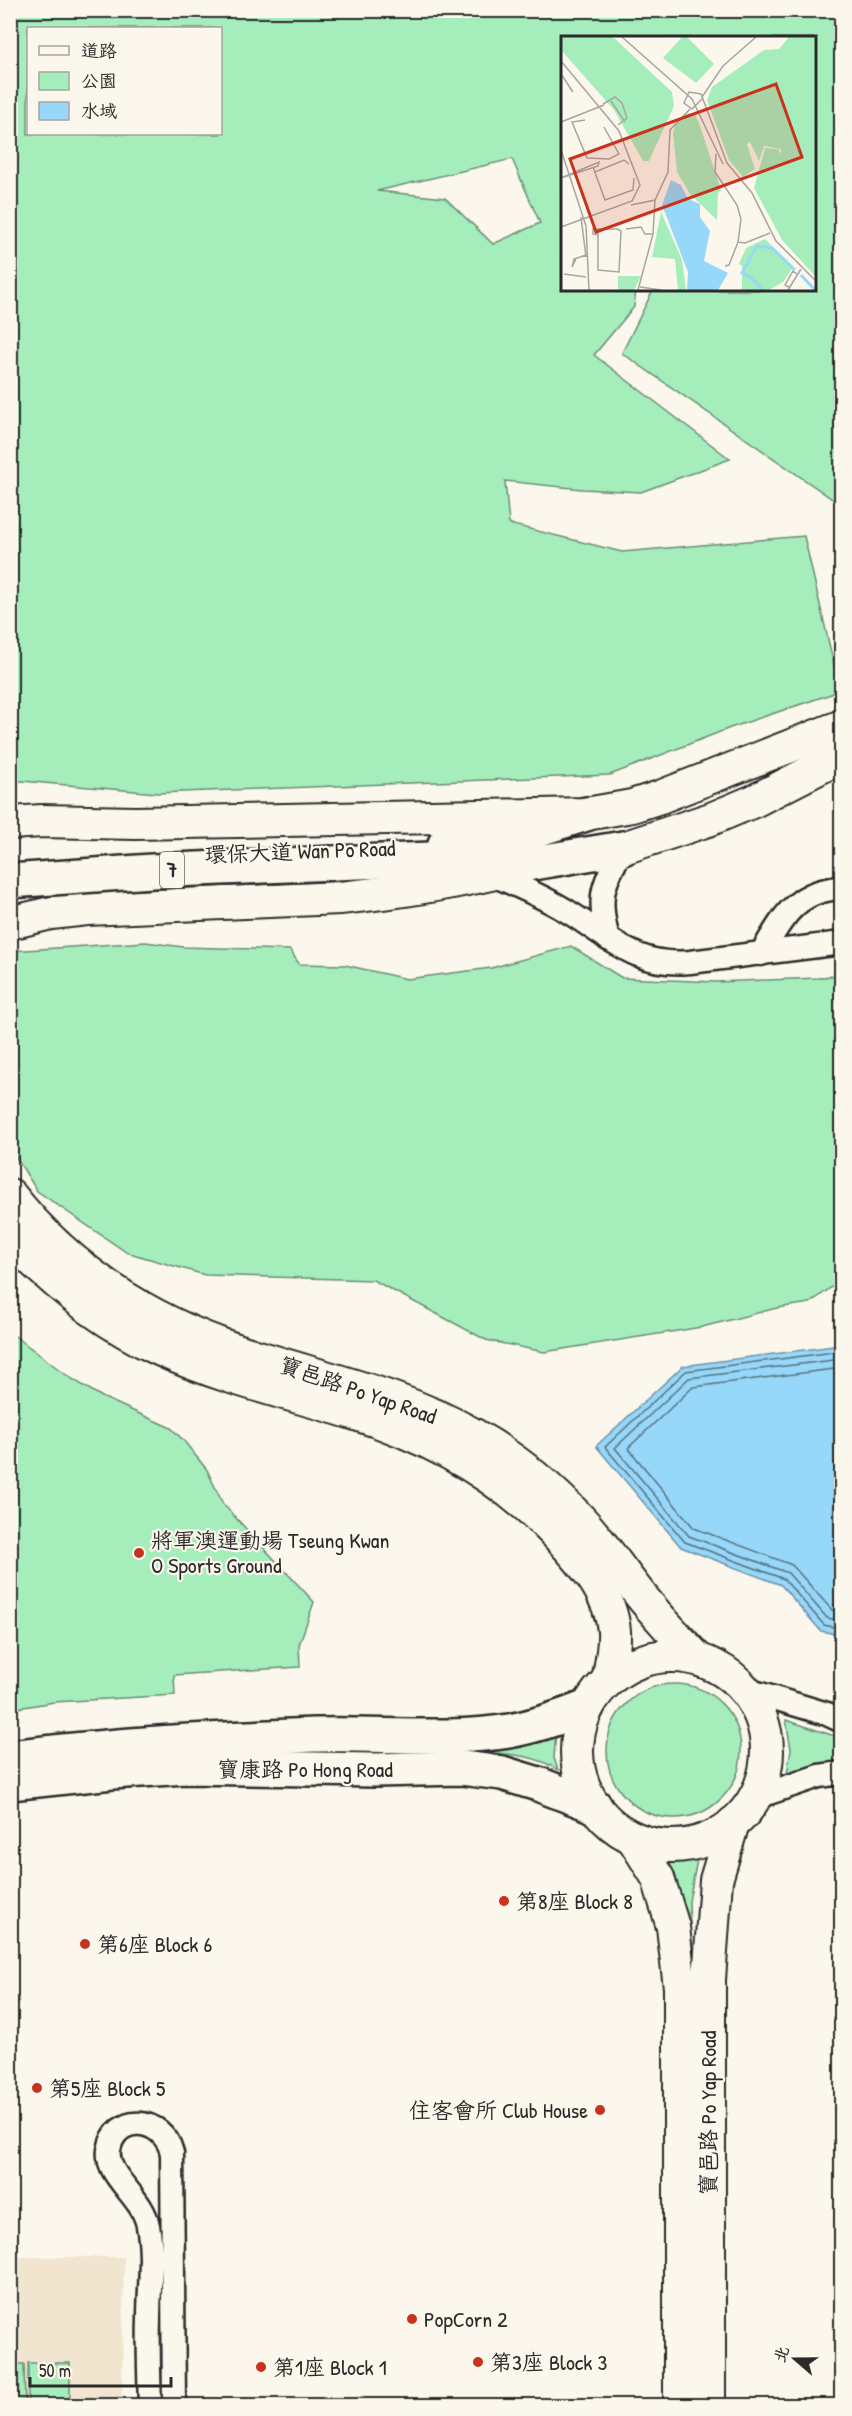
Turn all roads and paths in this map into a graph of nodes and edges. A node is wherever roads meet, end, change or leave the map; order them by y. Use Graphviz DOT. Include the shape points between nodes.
graph roads {
  1 [pos="842,726"];
  2 [pos="842,756"];
  3 [pos="10,810"];
  4 [pos="586,814"];
  5 [pos="42,821"];
  6 [pos="10,823"];
  7 [pos="623,848"];
  8 [pos="333,856"];
  9 [pos="527,864"];
  10 [pos="10,869"];
  11 [pos="491,874"];
  12 [pos="10,881"];
  13 [pos="842,888"];
  14 [pos="10,923"];
  15 [pos="608,939"];
  16 [pos="842,943"];
  17 [pos="761,954"];
  18 [pos="10,1195"];
  19 [pos="10,1238"];
  20 [pos="696,1658"];
  21 [pos="608,1681"];
  22 [pos="744,1689"];
  23 [pos="587,1707"];
  24 [pos="842,1721"];
  25 [pos="10,1758"];
  26 [pos="842,1773"];
  27 [pos="10,1783"];
  28 [pos="754,1798"];
  29 [pos="595,1806"];
  30 [pos="733,1823"];
  31 [pos="633,1838"];
  32 [pos="150,2406"];
  33 [pos="174,2406"];
  34 [pos="680,2406"];
  35 [pos="709,2406"];
  1 -- 4 [label="main road, 環保大道 Wan Po Road" via="660,797"];
  2 -- 7 [label="main road, 環保大道 Wan Po Road" via="754,801"];
  3 -- 5 [label="main road"];
  4 -- 5 [label="main road, 環保大道 Wan Po Road" via="135,823"];
  4 -- 8 [label="main road, 環保大道 Wan Po Road / 7" via="497,838"];
  5 -- 6 [label="main road, 環保大道 Wan Po Road"];
  7 -- 9 [label="main road, 環保大道 Wan Po Road / 7"];
  7 -- 15 [label="street" via="600,902"];
  8 -- 9 [label="main road, 環保大道 Wan Po Road / 7"];
  8 -- 10 [label="main road, 環保大道 Wan Po Road / 7" via="132,856"];
  8 -- 12 [label="main road, 環保大道 Wan Po Road / 7, bridge"];
  9 -- 11 [label="main road, 環保大道 Wan Po Road"];
  11 -- 14 [label="main road, 環保大道 Wan Po Road" via="380,894 87,909"];
  11 -- 15 [label="street" via="552,902"];
  13 -- 17 [label="street" via="820,889 801,899 788,911"];
  15 -- 17 [label="street" via="634,955 661,962"];
  16 -- 17 [label="street"];
  18 -- 20 [label="main road, 寶邑路 Po Yap Road" via="75,1263 153,1316 224,1346 408,1404 447,1420 498,1449 574,1513"];
  19 -- 21 [label="main road, 寶邑路 Po Yap Road" via="57,1284 125,1332 218,1373 409,1433 459,1458 506,1489 573,1551 603,1596 614,1630"];
  20 -- 21 [label="main road, 寶邑路 Po Yap Road" via="649,1658"];
  20 -- 22 [label="main road, 寶邑路 Po Yap Road" via="731,1675"];
  21 -- 23 [label="main road, 寶邑路 Po Yap Road"];
  22 -- 24 [label="street"];
  22 -- 28 [label="main road, 寶邑路 Po Yap Road" via="760,1713 766,1740 765,1770"];
  23 -- 25 [label="main road, 寶康路 Po Hong Road" via="543,1724 508,1731 462,1735 315,1735 110,1747"];
  23 -- 29 [label="main road, 寶邑路 Po Yap Road" via="579,1732 577,1758 583,1783"];
  26 -- 28 [label="street" via="819,1776"];
  27 -- 29 [label="main road, 寶康路 Po Hong Road" via="185,1767 461,1768 502,1773"];
  28 -- 30 [label="main road, 寶邑路 Po Yap Road"];
  29 -- 31 [label="main road, 寶邑路 Po Yap Road"];
  30 -- 31 [label="main road, 寶邑路 Po Yap Road" via="705,1840 687,1845 659,1845"];
  30 -- 35 [label="main road, 寶邑路 Po Yap Road" via="716,1880 709,1980"];
  31 -- 34 [label="main road, 寶邑路 Po Yap Road" via="658,1878 673,1927 680,1988"];
  32 -- 33 [label="street" via="148,2225 142,2208 116,2177 109,2160 113,2140 128,2126 137,2124 164,2134 172,2153"];
}
